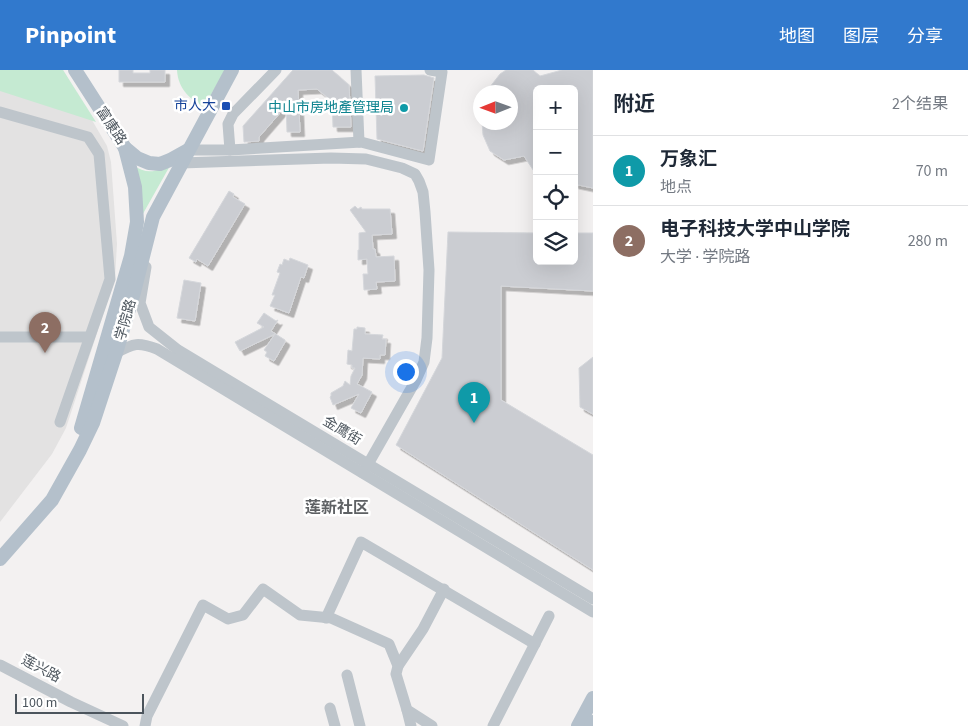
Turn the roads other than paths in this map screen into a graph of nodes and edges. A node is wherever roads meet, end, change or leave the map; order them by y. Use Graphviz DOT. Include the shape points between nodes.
graph roads {
  1 [pos="75,70"];
  2 [pos="232,70"];
  3 [pos="276,70"];
  4 [pos="356,70"];
  5 [pos="430,70"];
  6 [pos="0,112"];
  7 [pos="358,142"];
  8 [pos="125,148"];
  9 [pos="188,150"];
  10 [pos="230,150"];
  11 [pos="181,163"];
  12 [pos="146,246"];
  13 [pos="0,337"];
  14 [pos="90,337"];
  15 [pos="116,353"];
  16 [pos="60,422"];
  17 [pos="366,469"];
  18 [pos="0,549"];
  19 [pos="0,559"];
  20 [pos="444,589"];
  21 [pos="593,599"];
  22 [pos="593,612"];
  23 [pos="549,616"];
  24 [pos="326,618"];
  25 [pos="535,644"];
  26 [pos="0,664"];
  27 [pos="398,666"];
  28 [pos="347,675"];
  29 [pos="593,698"];
  30 [pos="330,708"];
  31 [pos="407,710"];
  32 [pos="593,722"];
  33 [pos="123,726"];
  34 [pos="145,726"];
  35 [pos="335,726"];
  36 [pos="360,726"];
  37 [pos="411,726"];
  38 [pos="432,726"];
  39 [pos="493,726"];
  40 [pos="578,726"];
  41 [pos="591,726"];
  1 -- 8 [label="main road, 富康路"];
  2 -- 9 [label="main road, 学院路"];
  3 -- 10 [label="street" via="233,114 228,124"];
  4 -- 7 [label="street"];
  5 -- 7 [label="street" via="442,72 429,160"];
  6 -- 14 [label="street" via="88,136 99,154 110,279"];
  7 -- 10 [label="street"];
  8 -- 9 [label="main road, 富康路" via="137,158 160,164"];
  8 -- 18 [label="main road, 学院路" via="135,187 134,239 82,426 52,485"];
  9 -- 10 [label="street"];
  9 -- 11 [label="main road, 学院路"];
  11 -- 12 [label="main road, 学院路" via="153,217"];
  11 -- 17 [label="street" via="366,159 402,168 415,174 419,180 423,192 429,270 424,362"];
  12 -- 15 [label="main road, 学院路"];
  12 -- 17 [label="street, 金鹰街" via="140,303 149,327 178,350"];
  13 -- 14 [label="street"];
  14 -- 16 [label="street"];
  15 -- 17 [label="street, 金鹰街" via="131,344 141,343 157,349"];
  15 -- 19 [label="main road, 学院路" via="92,423 64,482"];
  17 -- 21 [label="street, 金鹰街"];
  17 -- 22 [label="street, 金鹰街"];
  20 -- 24 [label="street" via="361,542"];
  20 -- 25 [label="street"];
  20 -- 27 [label="street"];
  23 -- 25 [label="street"];
  24 -- 27 [label="street" via="389,644"];
  24 -- 34 [label="street" via="300,615 263,589 243,616 228,619 203,605 147,716"];
  25 -- 39 [label="street"];
  26 -- 33 [label="street, 莲兴路"];
  27 -- 31 [label="street" via="396,674"];
  28 -- 36 [label="street"];
  29 -- 40 [label="main road"];
  30 -- 35 [label="street"];
  31 -- 37 [label="street"];
  31 -- 38 [label="street"];
  32 -- 41 [label="main road"];
}
